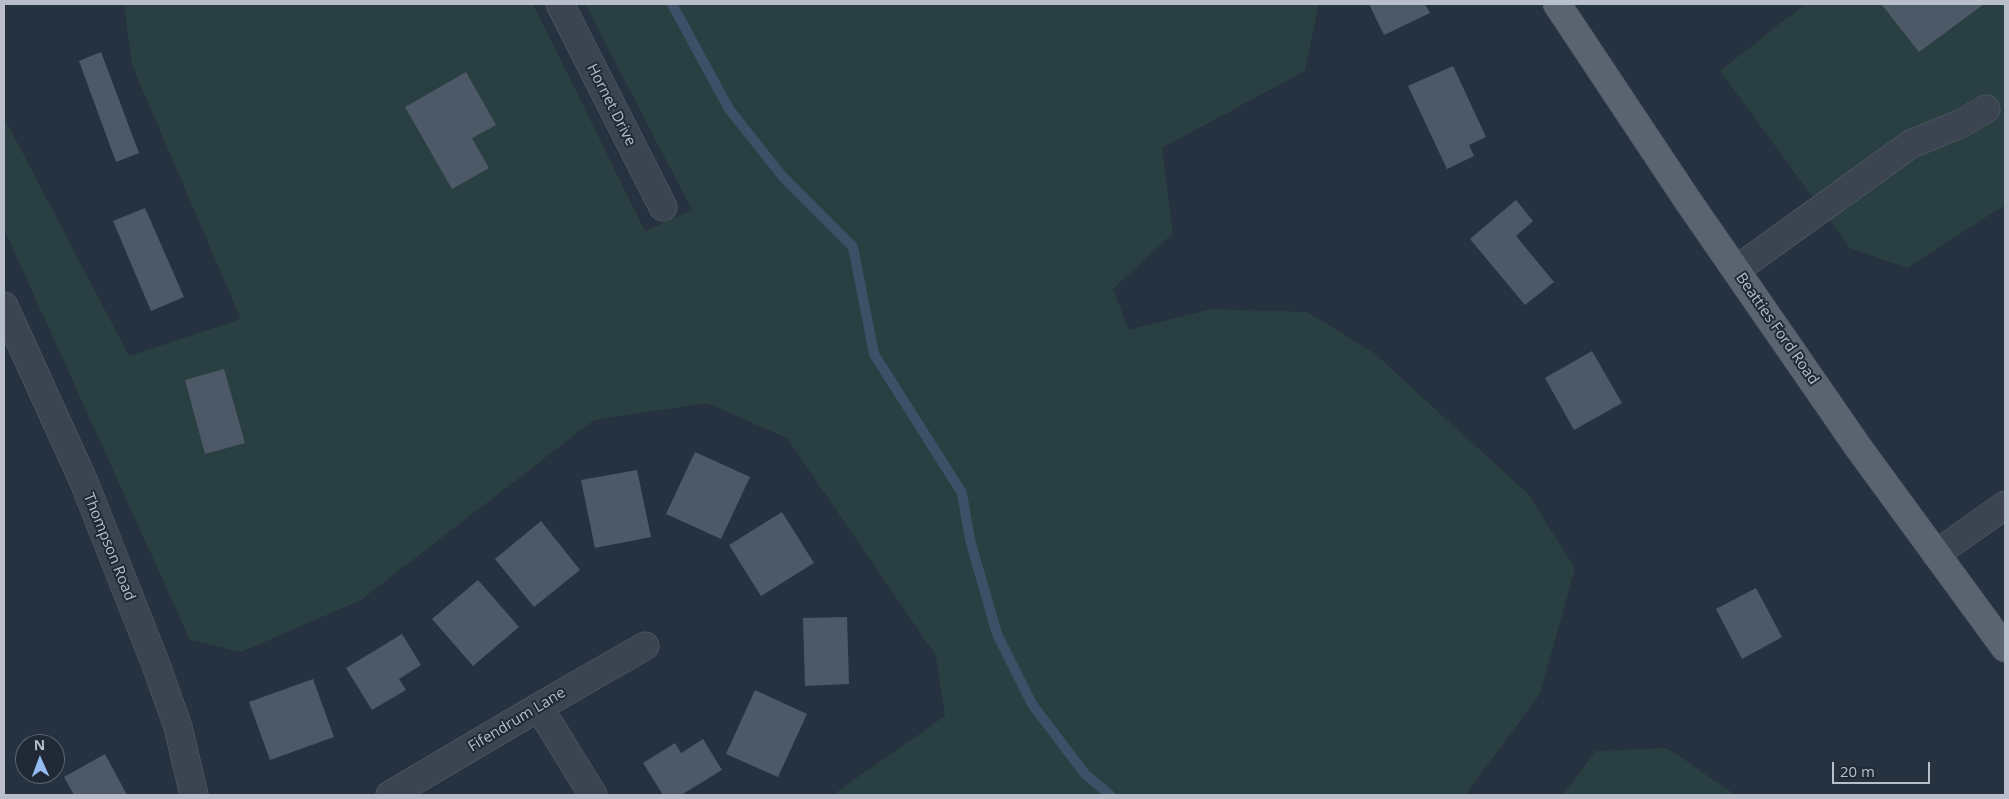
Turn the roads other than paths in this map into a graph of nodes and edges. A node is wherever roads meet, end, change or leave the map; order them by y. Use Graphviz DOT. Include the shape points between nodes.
graph roads {
  1 [pos="560,4"];
  2 [pos="1557,4"];
  3 [pos="1986,109"];
  4 [pos="663,207"];
  5 [pos="1736,270"];
  6 [pos="4,306"];
  7 [pos="2005,505"];
  8 [pos="1936,554"];
  9 [pos="645,646"];
  10 [pos="2005,648"];
  11 [pos="539,707"];
  12 [pos="194,795"];
  13 [pos="390,795"];
  14 [pos="593,795"];
  1 -- 4 [label="street, Hornet Drive"];
  2 -- 5 [label="main road, Beatties Ford Road"];
  3 -- 5 [label="street" via="1960,124 1911,144"];
  5 -- 8 [label="main road, Beatties Ford Road"];
  6 -- 12 [label="street, Thompson Road" via="84,482 152,656 178,727"];
  7 -- 8 [label="street"];
  8 -- 10 [label="main road, Beatties Ford Road"];
  9 -- 11 [label="street, Fifendrum Lane"];
  11 -- 13 [label="street, Fifendrum Lane"];
  11 -- 14 [label="street"];
}
